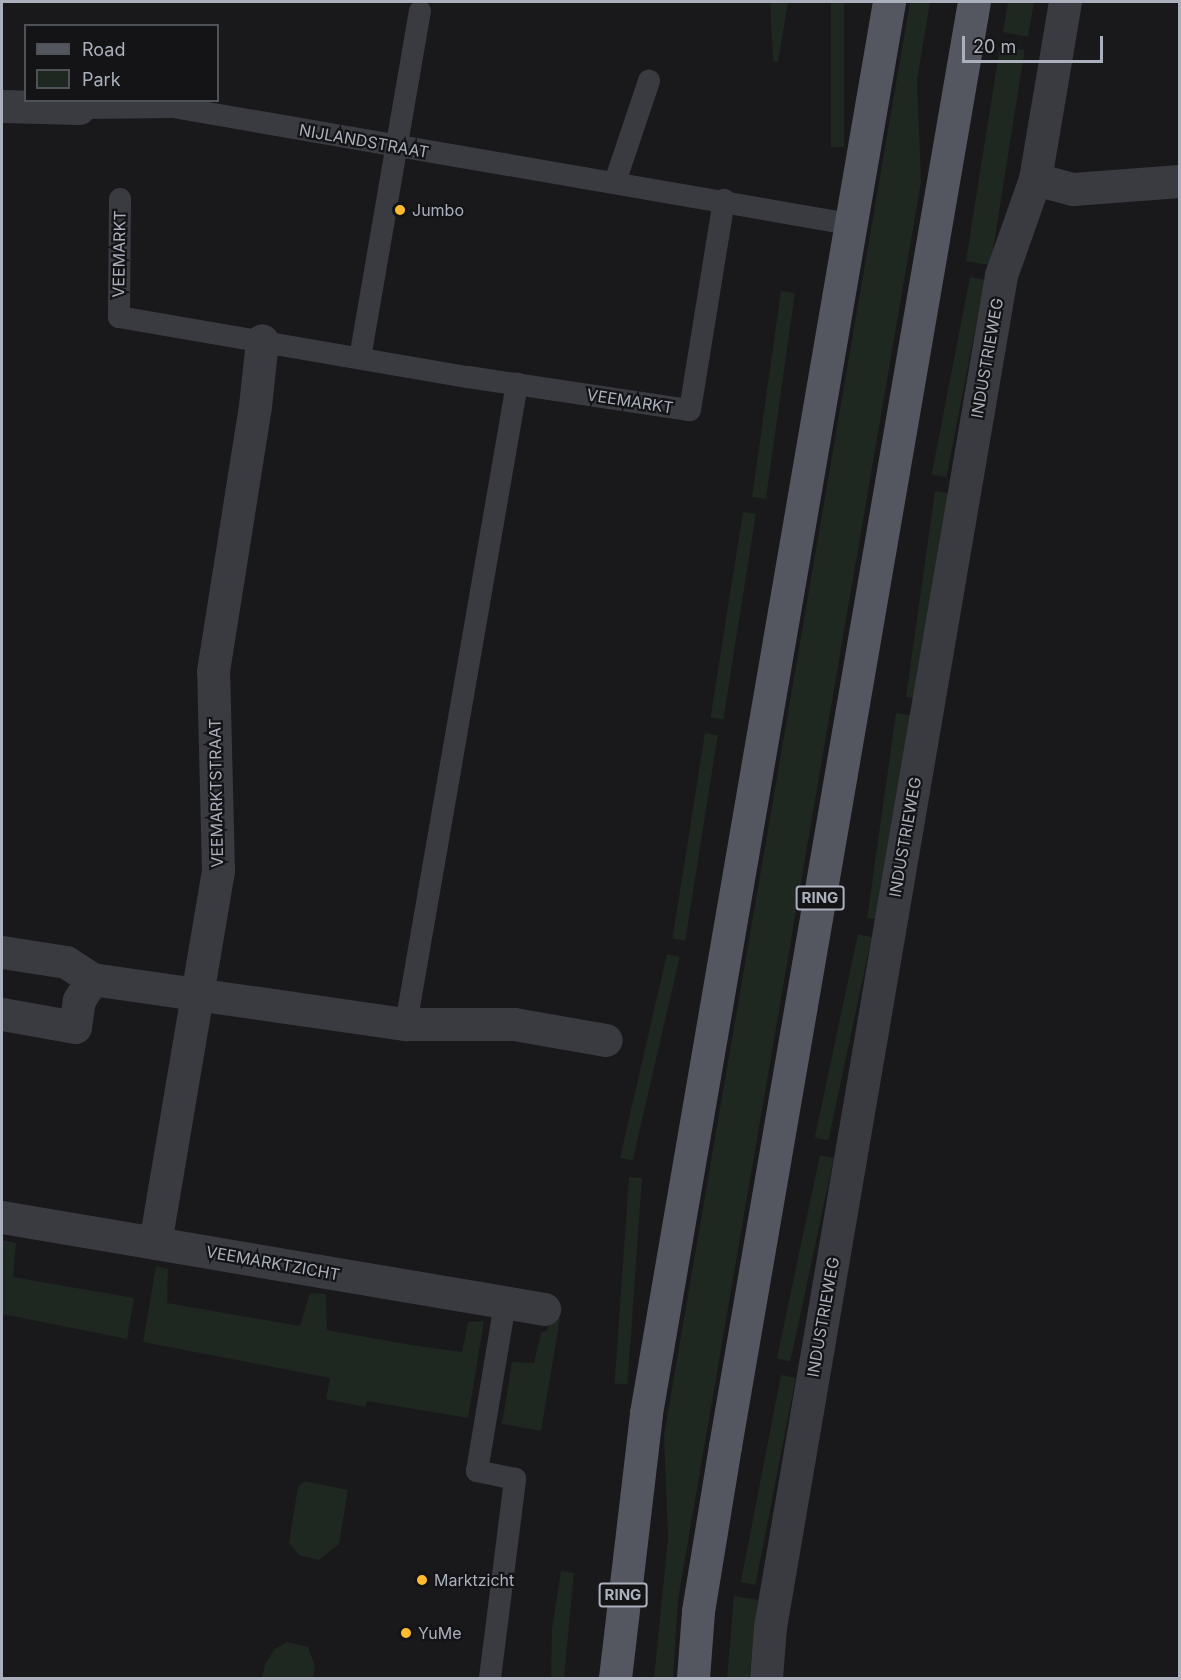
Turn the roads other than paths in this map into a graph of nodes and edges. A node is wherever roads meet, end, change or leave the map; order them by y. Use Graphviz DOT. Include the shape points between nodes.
graph roads {
  1 [pos="889,2"];
  2 [pos="975,2"];
  3 [pos="1065,2"];
  4 [pos="420,11"];
  5 [pos="649,81"];
  6 [pos="2,106"];
  7 [pos="79,108"];
  8 [pos="396,148"];
  9 [pos="1035,179"];
  10 [pos="1179,181"];
  11 [pos="615,182"];
  12 [pos="120,199"];
  13 [pos="724,200"];
  14 [pos="850,224"];
  15 [pos="262,340"];
  16 [pos="360,358"];
  17 [pos="517,384"];
  18 [pos="2,952"];
  19 [pos="92,979"];
  20 [pos="198,993"];
  21 [pos="2,1014"];
  22 [pos="406,1024"];
  23 [pos="606,1040"];
  24 [pos="2,1217"];
  25 [pos="155,1243"];
  26 [pos="505,1303"];
  27 [pos="544,1309"];
  28 [pos="490,1678"];
  29 [pos="615,1678"];
  30 [pos="693,1678"];
  31 [pos="766,1678"];
  1 -- 14 [label="main road, RING"];
  2 -- 30 [label="main road, RING" via="727,1435 698,1611"];
  3 -- 9 [label="street, INDUSTRIEWEG"];
  4 -- 8 [label="lane"];
  5 -- 11 [label="lane"];
  6 -- 7 [label="street, NIJLANDSTRAAT"];
  7 -- 8 [label="lane, NIJLANDSTRAAT" via="173,107"];
  8 -- 11 [label="lane, NIJLANDSTRAAT"];
  8 -- 16 [label="lane"];
  9 -- 10 [label="street" via="1073,189"];
  9 -- 31 [label="street, INDUSTRIEWEG" via="1017,221 999,287 770,1628"];
  11 -- 13 [label="lane, NIJLANDSTRAAT"];
  12 -- 15 [label="lane, VEEMARKT" via="119,317"];
  13 -- 14 [label="lane, NIJLANDSTRAAT"];
  13 -- 17 [label="lane, VEEMARKT" via="690,410"];
  14 -- 29 [label="main road, RING" via="646,1413"];
  15 -- 16 [label="lane, VEEMARKT"];
  15 -- 20 [label="street, VEEMARKTSTRAAT" via="213,671 218,872"];
  16 -- 17 [label="lane, VEEMARKT"];
  17 -- 22 [label="lane"];
  18 -- 19 [label="street" via="66,962"];
  19 -- 20 [label="street"];
  19 -- 21 [label="street" via="79,1000 75,1027"];
  20 -- 22 [label="street"];
  20 -- 25 [label="street, VEEMARKTSTRAAT"];
  22 -- 23 [label="street" via="514,1024"];
  24 -- 25 [label="street, VEEMARKTZICHT"];
  25 -- 26 [label="street, VEEMARKTZICHT"];
  26 -- 27 [label="street, VEEMARKTZICHT"];
  26 -- 28 [label="lane" via="477,1471 515,1479"];
}
